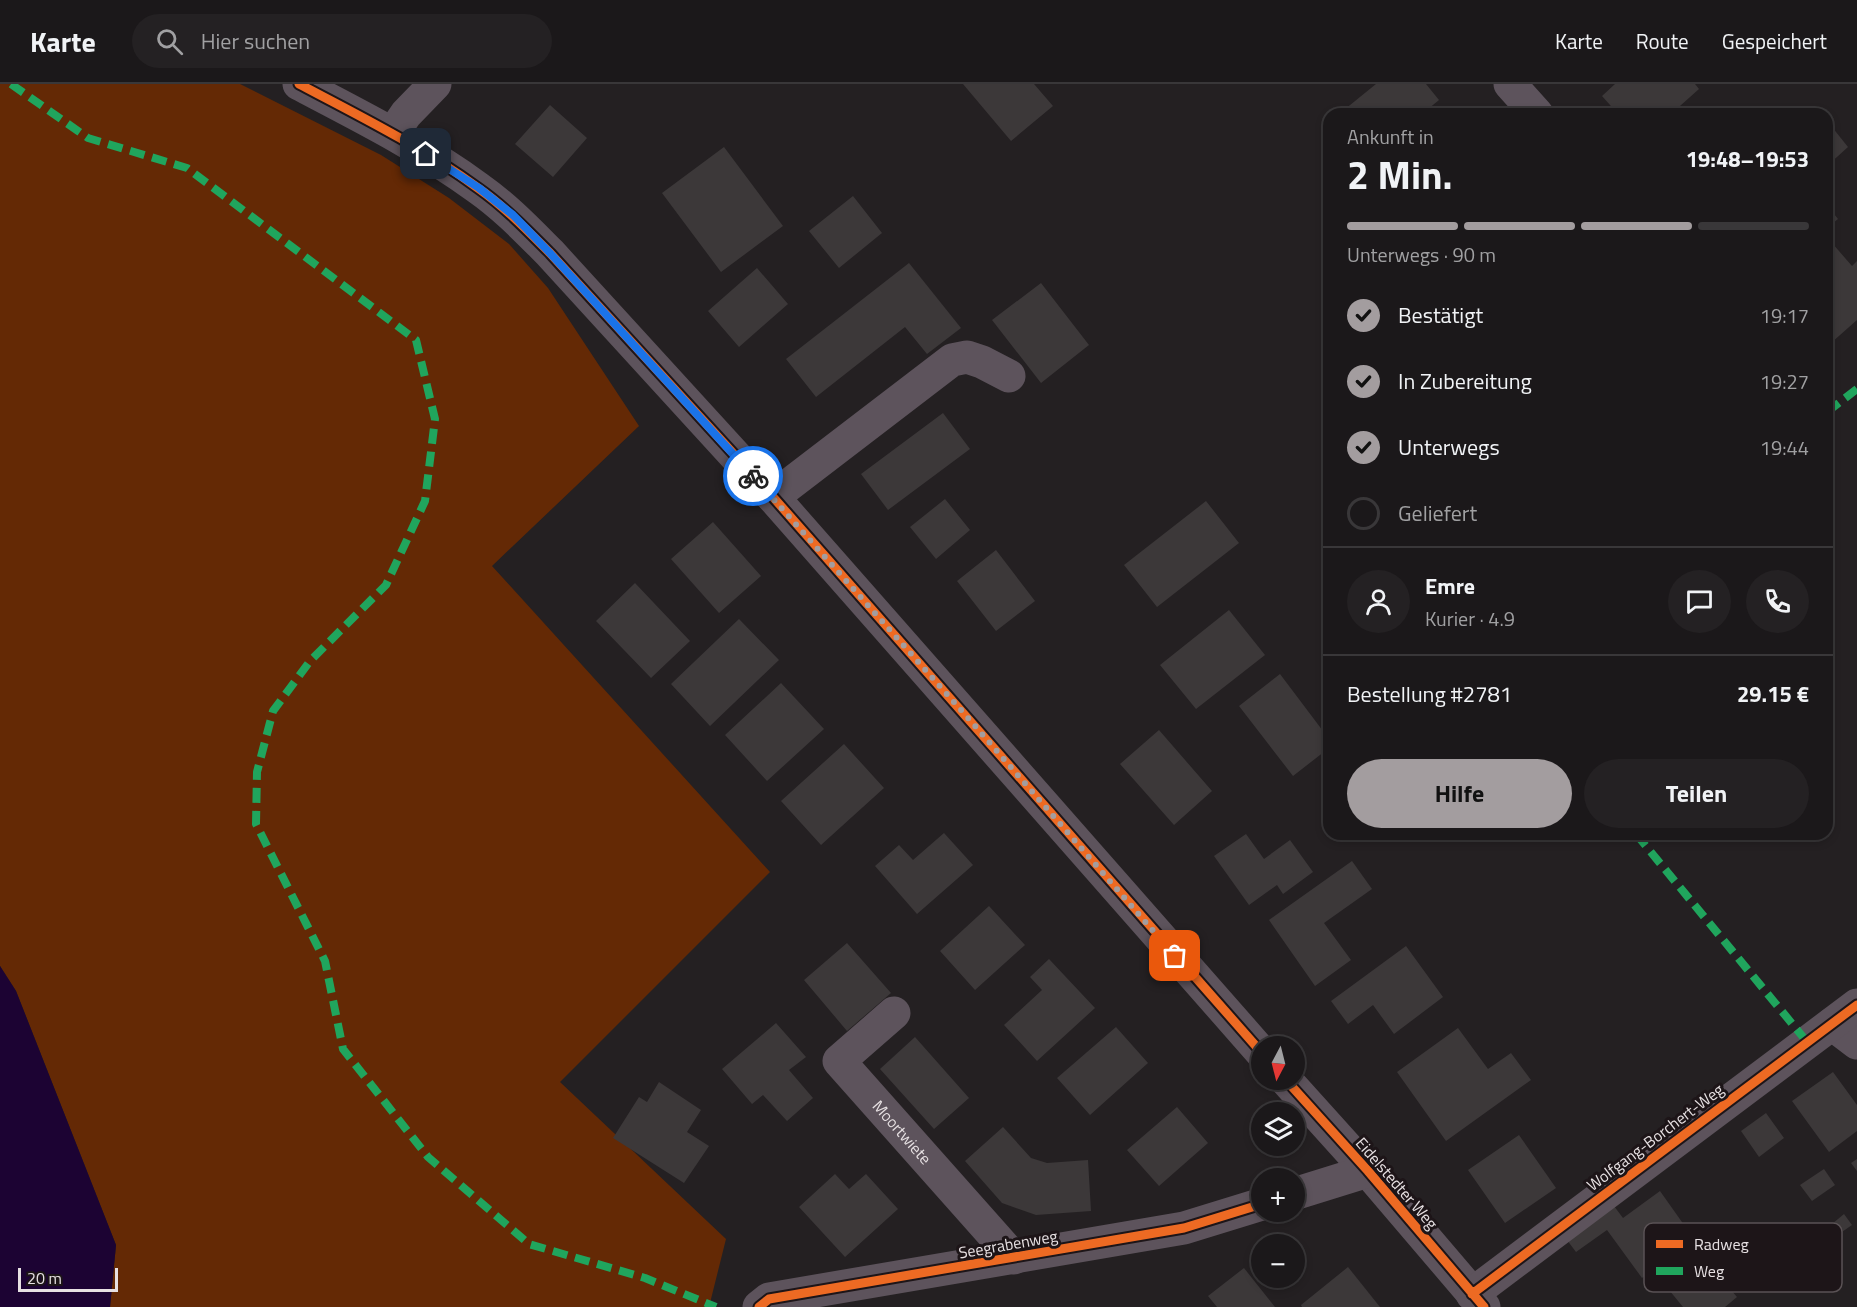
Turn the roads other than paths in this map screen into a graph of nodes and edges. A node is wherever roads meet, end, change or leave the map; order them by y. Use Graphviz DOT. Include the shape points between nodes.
graph roads {
  1 [pos="299,84"];
  2 [pos="435,84"];
  3 [pos="1510,84"];
  4 [pos="1532,108"];
  5 [pos="393,133"];
  6 [pos="1010,376"];
  7 [pos="772,497"];
  8 [pos="894,1013"];
  9 [pos="1848,1024"];
  10 [pos="1251,1041"];
  11 [pos="1295,1090"];
  12 [pos="1368,1171"];
  13 [pos="1305,1191"];
  14 [pos="1251,1207"];
  15 [pos="1014,1258"];
  16 [pos="1478,1301"];
  17 [pos="759,1307"];
  1 -- 5 [label="street"];
  2 -- 5 [label="street"];
  3 -- 4 [label="street"];
  5 -- 7 [label="street" via="479,188 513,215"];
  6 -- 7 [label="street" via="967,357 952,360"];
  7 -- 10 [label="street"];
  8 -- 15 [label="street, Moortwiete" via="839,1061"];
  9 -- 16 [label="street, Wolfgang-Borchert-Weg"];
  11 -- 12 [label="street, Eidelstedter Weg"];
  12 -- 13 [label="street"];
  12 -- 16 [label="street, Eidelstedter Weg"];
  14 -- 15 [label="street, Seegrabenweg" via="1184,1228"];
  15 -- 17 [label="street, Seegrabenweg" via="769,1299"];
}
